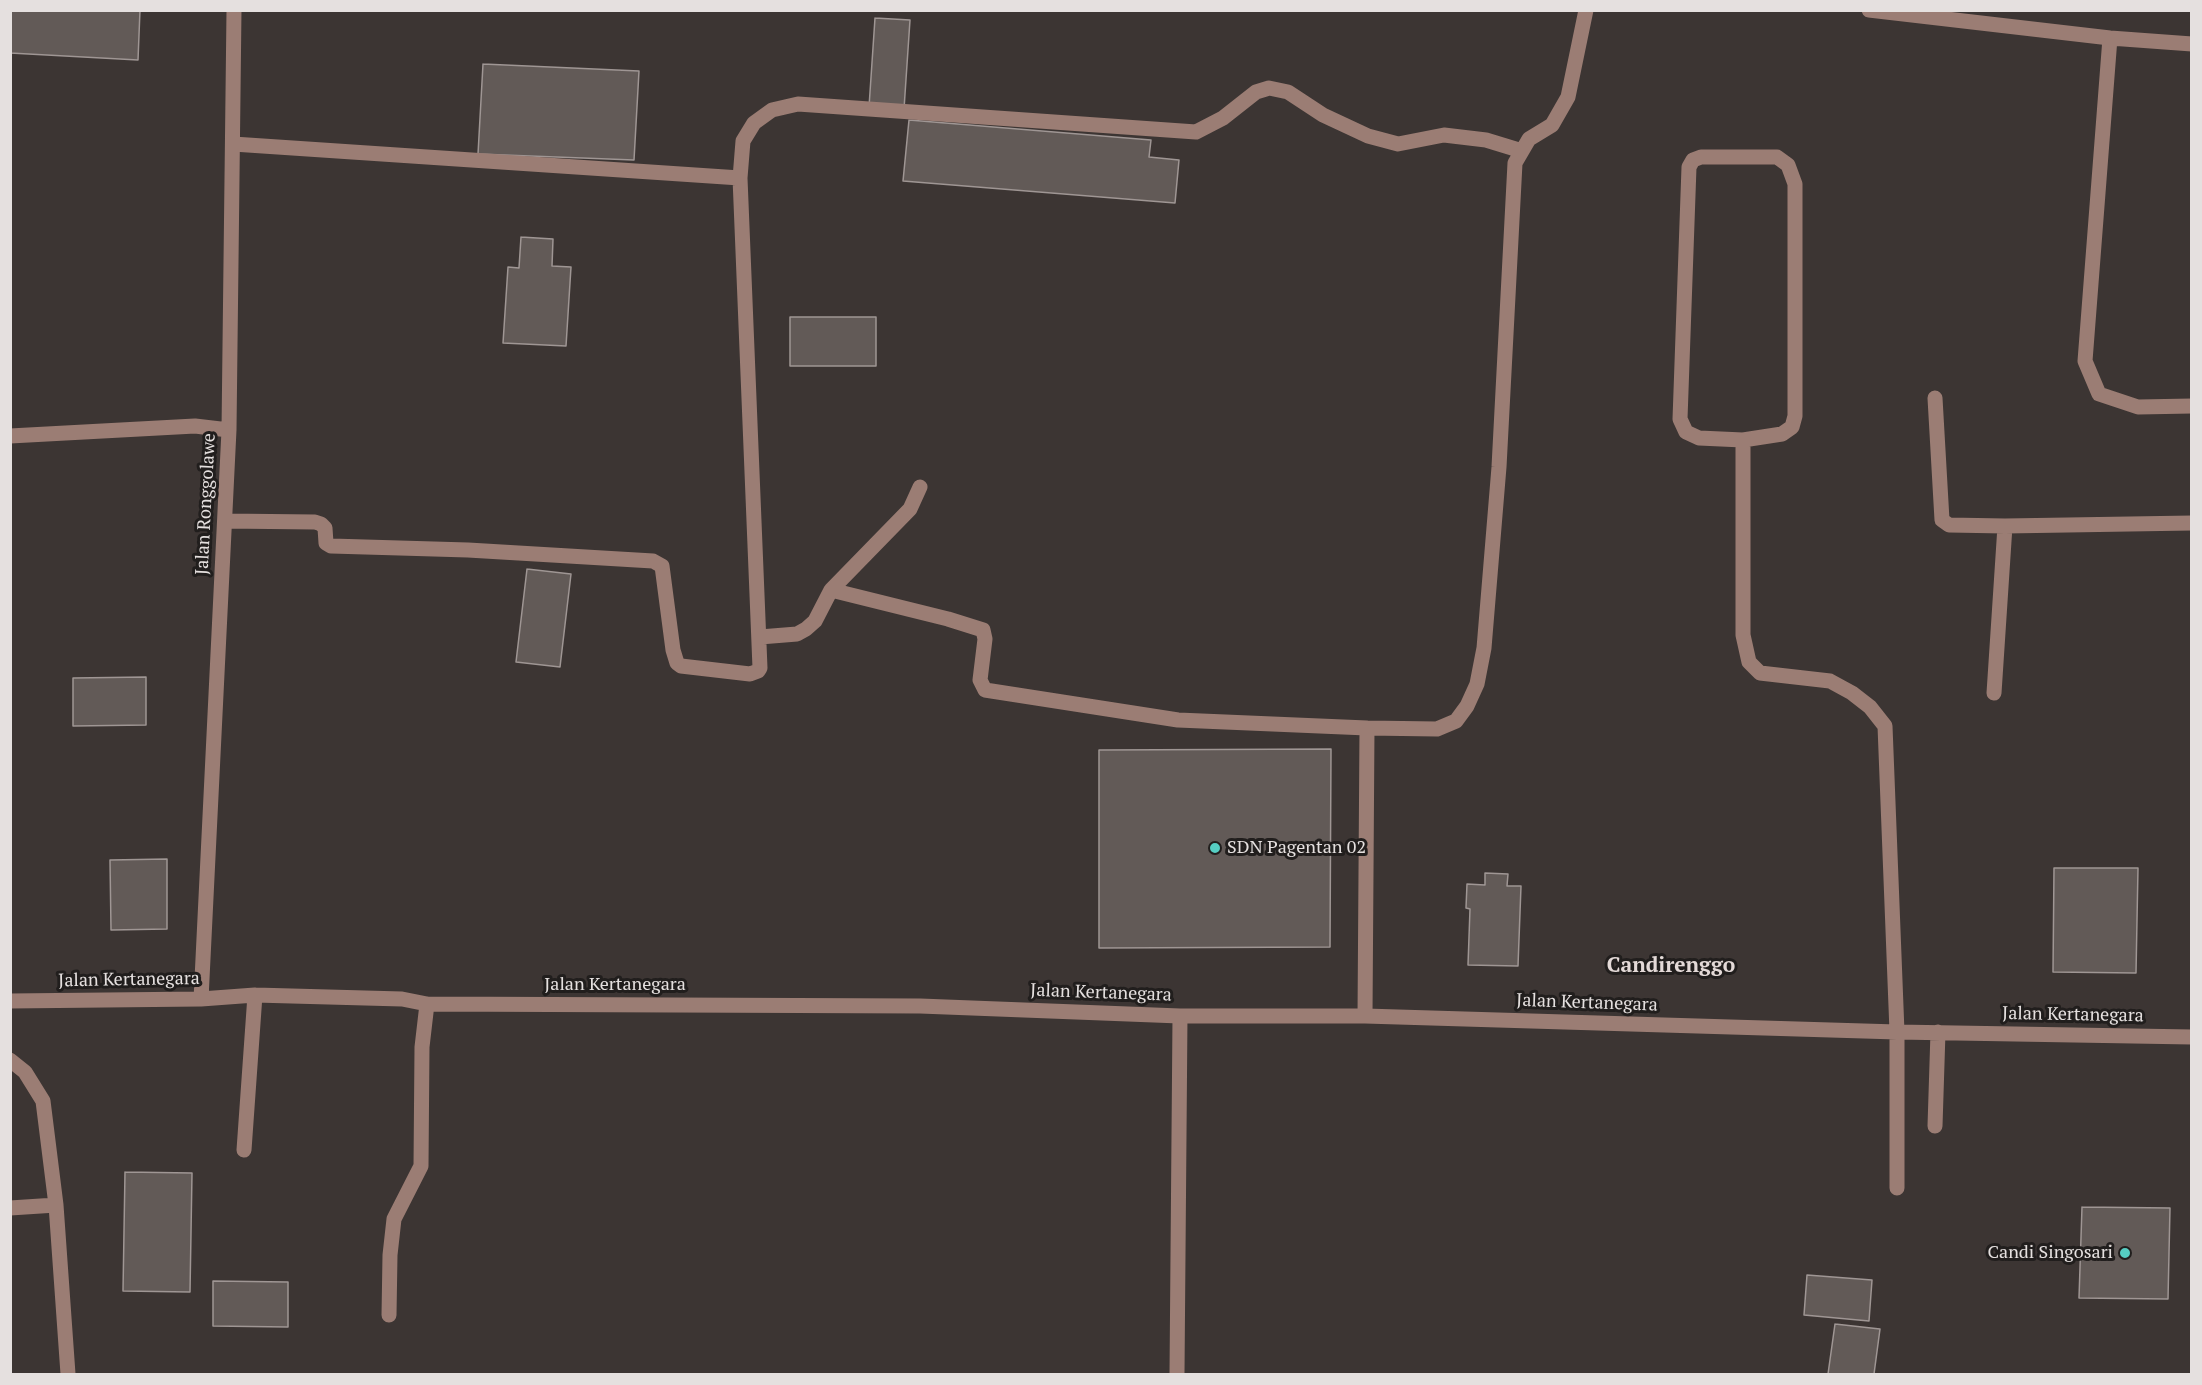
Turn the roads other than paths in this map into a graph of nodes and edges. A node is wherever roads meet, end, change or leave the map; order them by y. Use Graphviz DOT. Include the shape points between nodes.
graph roads {
  1 [pos="234,10"];
  2 [pos="1586,10"];
  3 [pos="1869,10"];
  4 [pos="2109,38"];
  5 [pos="2192,44"];
  6 [pos="234,144"];
  7 [pos="1522,151"];
  8 [pos="740,178"];
  9 [pos="1935,398"];
  10 [pos="2192,406"];
  11 [pos="229,430"];
  12 [pos="10,436"];
  13 [pos="1743,440"];
  14 [pos="920,487"];
  15 [pos="225,521"];
  16 [pos="2192,523"];
  17 [pos="2005,526"];
  18 [pos="831,590"];
  19 [pos="760,637"];
  20 [pos="1994,693"];
  21 [pos="1367,728"];
  22 [pos="255,995"];
  23 [pos="201,999"];
  24 [pos="10,1001"];
  25 [pos="427,1004"];
  26 [pos="1180,1016"];
  27 [pos="1365,1016"];
  28 [pos="1897,1032"];
  29 [pos="1938,1032"];
  30 [pos="2192,1037"];
  31 [pos="10,1060"];
  32 [pos="1935,1126"];
  33 [pos="244,1150"];
  34 [pos="1897,1188"];
  35 [pos="56,1205"];
  36 [pos="10,1208"];
  37 [pos="389,1315"];
  38 [pos="68,1374"];
  39 [pos="1177,1374"];
  1 -- 6 [label="street, Jalan Ronggolawe"];
  2 -- 7 [label="street" via="1569,97 1552,125 1529,140"];
  3 -- 4 [label="street"];
  4 -- 5 [label="street"];
  4 -- 10 [label="street" via="2085,361 2099,394 2138,407"];
  6 -- 8 [label="street"];
  6 -- 11 [label="street, Jalan Ronggolawe"];
  7 -- 8 [label="street" via="1486,140 1444,135 1398,144 1368,136 1323,115 1288,92 1269,88 1256,92 1196,132 798,104 772,110 754,123 743,141"];
  7 -- 21 [label="street" via="1515,163 1499,467 1484,648 1477,684 1456,721 1437,729"];
  8 -- 19 [label="street"];
  9 -- 17 [label="street" via="1942,520 1949,525"];
  11 -- 12 [label="street" via="195,426"];
  11 -- 15 [label="street, Jalan Ronggolawe"];
  13 -- 13 [label="street" via="1698,438 1686,432 1680,419 1689,167 1701,157 1777,158 1788,165 1795,184 1795,416 1792,427 1782,434"];
  13 -- 28 [label="street" via="1743,635 1749,662 1760,673 1830,681 1870,707 1885,726"];
  14 -- 18 [label="street" via="910,509"];
  15 -- 19 [label="street" via="315,522 324,528 326,543 331,546 653,561 662,566 673,650 681,666 754,674 760,668"];
  15 -- 23 [label="street, Jalan Ronggolawe"];
  16 -- 17 [label="street"];
  17 -- 20 [label="street"];
  18 -- 19 [label="street" via="815,621 806,629 797,634"];
  18 -- 21 [label="street" via="982,630 980,680 985,690 1178,720"];
  21 -- 27 [label="street"];
  22 -- 23 [label="street, Jalan Kertanegara"];
  22 -- 25 [label="street, Jalan Kertanegara" via="402,999"];
  22 -- 33 [label="street"];
  23 -- 24 [label="street, Jalan Kertanegara"];
  25 -- 26 [label="street, Jalan Kertanegara" via="920,1006"];
  25 -- 37 [label="street" via="422,1047 421,1166 394,1219"];
  26 -- 27 [label="street, Jalan Kertanegara"];
  26 -- 39 [label="street"];
  27 -- 28 [label="street, Jalan Kertanegara"];
  28 -- 29 [label="street, Jalan Kertanegara"];
  28 -- 34 [label="street"];
  29 -- 30 [label="street, Jalan Kertanegara"];
  29 -- 32 [label="street"];
  31 -- 35 [label="street" via="25,1072 43,1101"];
  35 -- 36 [label="street"];
  35 -- 38 [label="street"];
}
